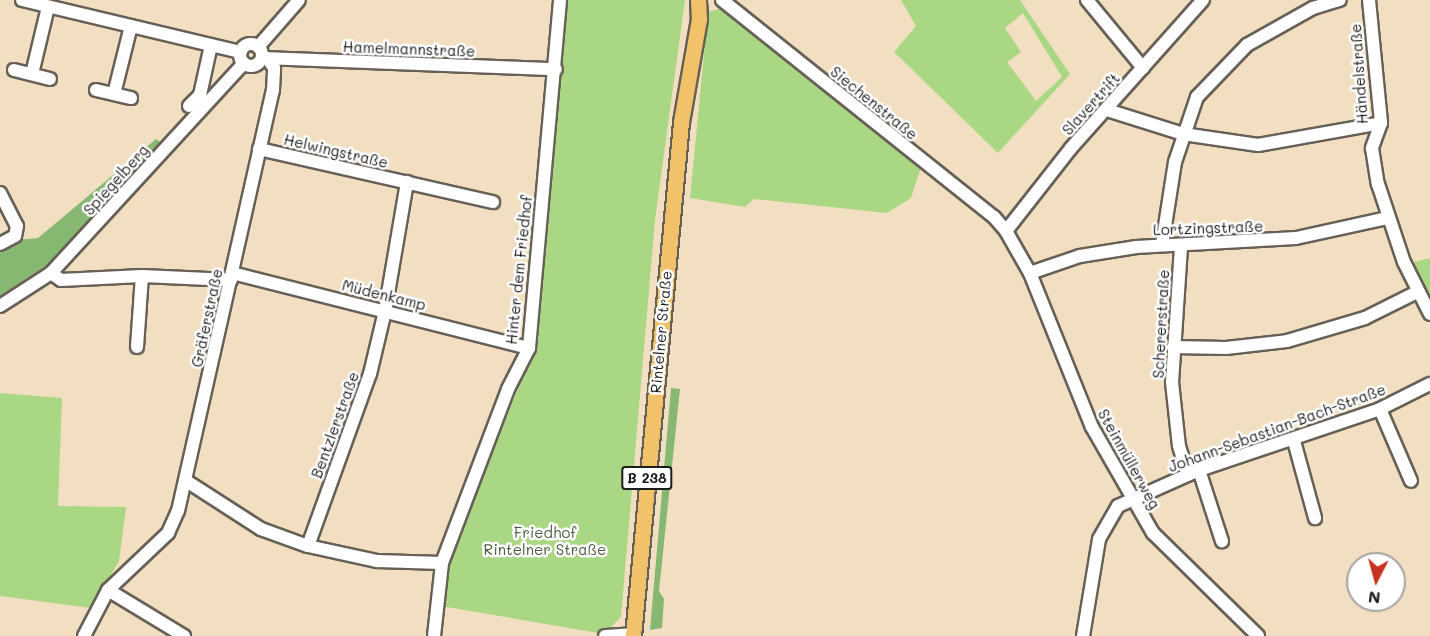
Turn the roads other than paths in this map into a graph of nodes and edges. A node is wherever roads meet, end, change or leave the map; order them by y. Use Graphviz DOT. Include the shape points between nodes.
graph roads {
  1 [pos="22,0"];
  2 [pos="299,0"];
  3 [pos="560,0"];
  4 [pos="696,0"];
  5 [pos="722,0"];
  6 [pos="1087,0"];
  7 [pos="1203,0"];
  8 [pos="1340,0"];
  9 [pos="1369,0"];
  10 [pos="48,7"];
  11 [pos="131,26"];
  12 [pos="211,45"];
  13 [pos="263,55"];
  14 [pos="243,57"];
  15 [pos="1143,68"];
  16 [pos="556,69"];
  17 [pos="14,70"];
  18 [pos="32,74"];
  19 [pos="50,79"];
  20 [pos="96,90"];
  21 [pos="114,94"];
  22 [pos="131,98"];
  23 [pos="189,105"];
  24 [pos="1107,110"];
  25 [pos="1381,123"];
  26 [pos="1183,134"];
  27 [pos="259,149"];
  28 [pos="407,182"];
  29 [pos="0,193"];
  30 [pos="493,202"];
  31 [pos="1388,218"];
  32 [pos="1006,231"];
  33 [pos="0,244"];
  34 [pos="1162,244"];
  35 [pos="1181,246"];
  36 [pos="51,273"];
  37 [pos="1030,273"];
  38 [pos="142,276"];
  39 [pos="232,277"];
  40 [pos="1417,292"];
  41 [pos="0,306"];
  42 [pos="385,311"];
  43 [pos="1430,314"];
  44 [pos="1173,346"];
  45 [pos="138,347"];
  46 [pos="529,348"];
  47 [pos="1430,384"];
  48 [pos="1380,409"];
  49 [pos="1294,441"];
  50 [pos="1193,473"];
  51 [pos="1411,481"];
  52 [pos="188,482"];
  53 [pos="1133,500"];
  54 [pos="1315,518"];
  55 [pos="1222,541"];
  56 [pos="308,546"];
  57 [pos="442,563"];
  58 [pos="108,590"];
  59 [pos="633,635"];
  60 [pos="84,636"];
  61 [pos="184,636"];
  62 [pos="434,636"];
  63 [pos="605,636"];
  64 [pos="1083,636"];
  65 [pos="1258,636"];
  1 -- 10 [label="street"];
  2 -- 13 [label="street"];
  3 -- 16 [label="street, Hinter dem Friedhof"];
  4 -- 59 [label="main road, Rintelner Straße / B 238" via="699,19 694,30 681,122"];
  5 -- 32 [label="street, Siechenstraße"];
  6 -- 15 [label="street"];
  7 -- 15 [label="street, Slavertrift"];
  8 -- 26 [label="street" via="1313,8 1247,45 1197,97"];
  9 -- 25 [label="street, Händelstraße"];
  10 -- 11 [label="street"];
  10 -- 18 [label="street"];
  11 -- 12 [label="street"];
  11 -- 21 [label="street"];
  12 -- 14 [label="street"];
  12 -- 23 [label="street" via="200,95"];
  13 -- 14 [label="street" via="254,65"];
  13 -- 14 [label="street" via="247,45"];
  13 -- 16 [label="street, Hamelmannstraße"];
  13 -- 27 [label="street, Gräferstraße" via="274,68 273,90"];
  14 -- 36 [label="street, Spiegelberg"];
  15 -- 24 [label="street, Slavertrift"];
  16 -- 46 [label="street, Hinter dem Friedhof"];
  17 -- 18 [label="street"];
  18 -- 19 [label="street"];
  20 -- 21 [label="street"];
  21 -- 22 [label="street"];
  24 -- 26 [label="street"];
  24 -- 32 [label="street, Slavertrift"];
  25 -- 26 [label="street" via="1258,145"];
  25 -- 31 [label="street, Händelstraße" via="1372,148"];
  26 -- 34 [label="street"];
  27 -- 28 [label="street, Helwingstraße"];
  27 -- 39 [label="street, Gräferstraße"];
  28 -- 30 [label="street, Helwingstraße"];
  28 -- 42 [label="street"];
  29 -- 33 [label="street" via="17,232"];
  31 -- 35 [label="street, Lortzingstraße" via="1296,238"];
  31 -- 40 [label="street, Händelstraße"];
  32 -- 37 [label="street, Steinmüllerweg"];
  34 -- 35 [label="street, Lortzingstraße"];
  34 -- 37 [label="street, Lortzingstraße" via="1080,256"];
  35 -- 44 [label="street, Schererstraße"];
  36 -- 38 [label="street, Müdenkamp" via="61,280"];
  36 -- 41 [label="street, Spiegelberg"];
  37 -- 53 [label="street, Steinmüllerweg" via="1092,428"];
  38 -- 39 [label="street, Müdenkamp"];
  38 -- 45 [label="street"];
  39 -- 42 [label="street, Müdenkamp"];
  39 -- 52 [label="street, Gräferstraße"];
  40 -- 43 [label="street, Händelstraße"];
  40 -- 44 [label="street" via="1365,318 1287,341 1226,348"];
  42 -- 46 [label="street, Müdenkamp"];
  42 -- 56 [label="street, Bentzlerstraße" via="370,374"];
  44 -- 50 [label="street, Schererstraße" via="1172,382 1179,446"];
  46 -- 57 [label="street, Hinter dem Friedhof" via="508,389"];
  47 -- 48 [label="street, Johann-Sebastian-Bach-Straße"];
  48 -- 49 [label="street, Johann-Sebastian-Bach-Straße"];
  48 -- 51 [label="street"];
  49 -- 50 [label="street, Johann-Sebastian-Bach-Straße"];
  49 -- 54 [label="street"];
  50 -- 53 [label="street, Johann-Sebastian-Bach-Straße"];
  50 -- 55 [label="street, Schererstraße"];
  52 -- 56 [label="street" via="261,529"];
  52 -- 58 [label="street, Gräferstraße" via="168,533"];
  53 -- 64 [label="street, Johann-Sebastian-Bach-Straße" via="1118,506 1102,530"];
  53 -- 65 [label="street, Steinmüllerweg" via="1153,533 1183,567"];
  56 -- 57 [label="street" via="377,561"];
  57 -- 62 [label="street, Hinter dem Friedhof"];
  58 -- 60 [label="street, Gräferstraße"];
  58 -- 61 [label="street"];
  59 -- 63 [label="street"];
}
